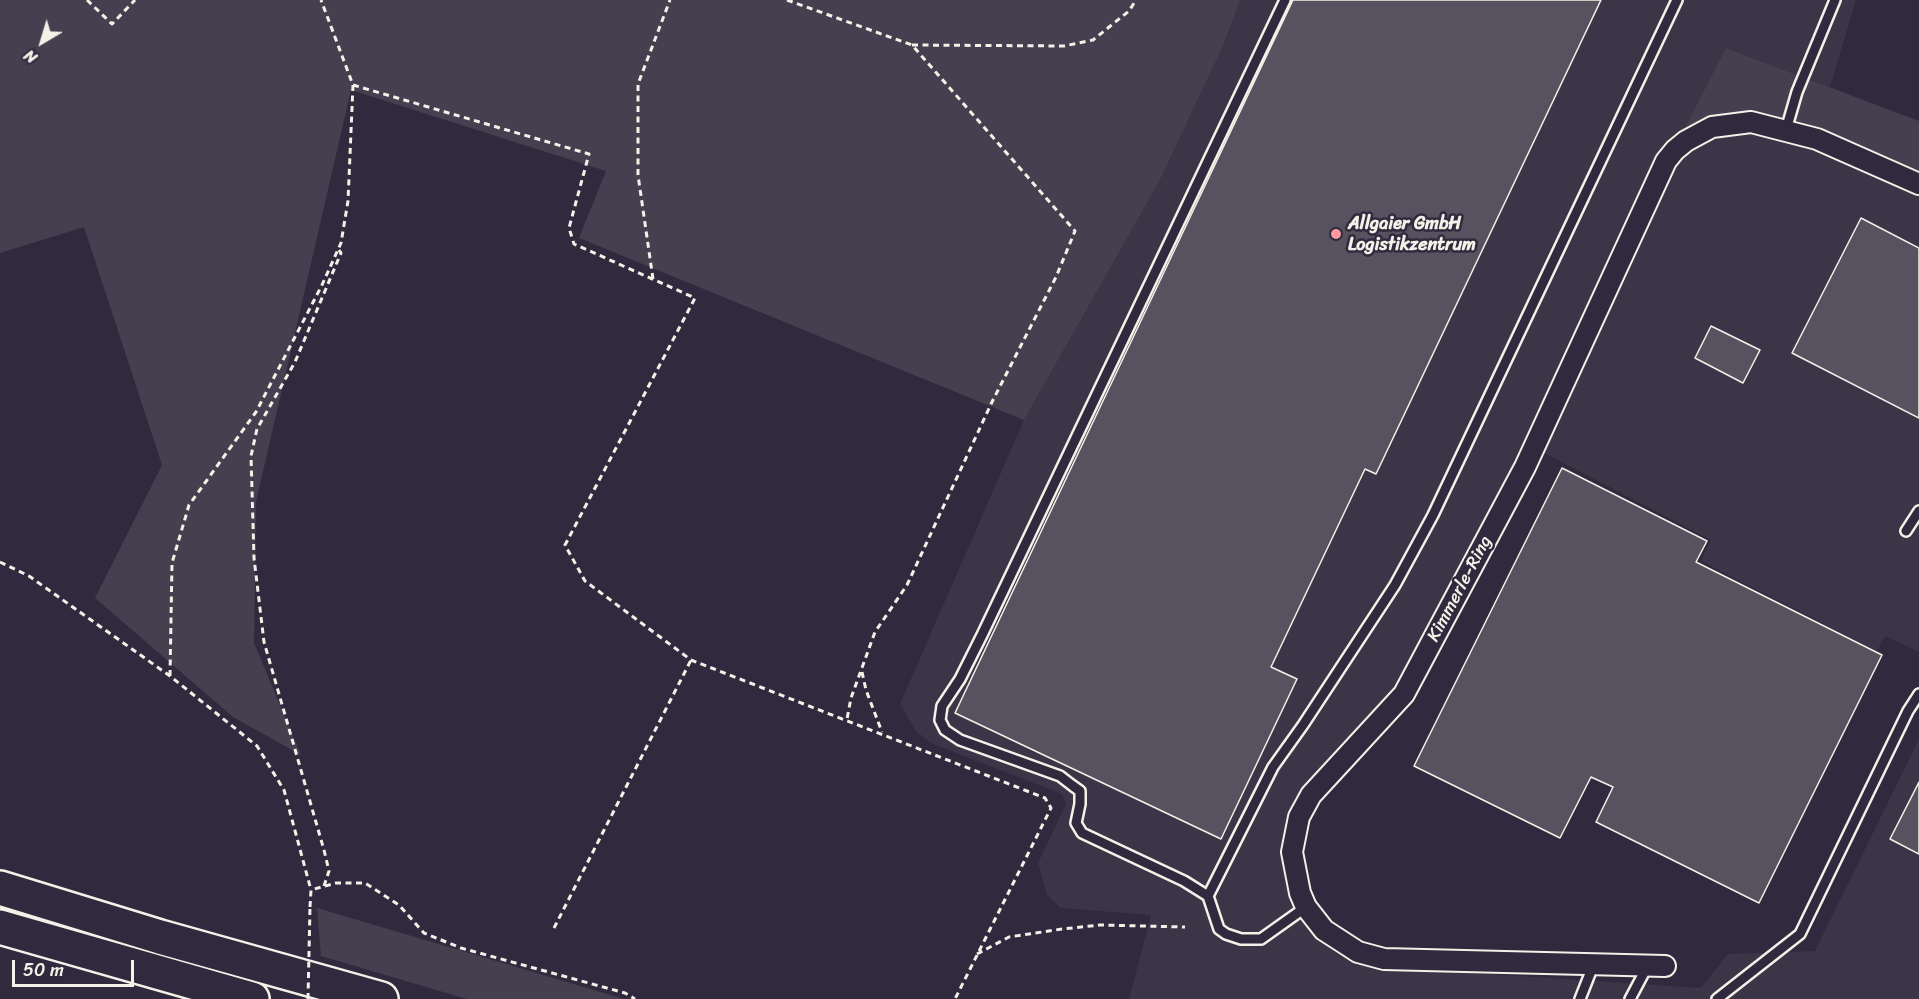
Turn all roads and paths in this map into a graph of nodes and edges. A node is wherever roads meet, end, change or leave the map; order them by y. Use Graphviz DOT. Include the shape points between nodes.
graph roads {
  1 [pos="87,0"];
  2 [pos="135,0"];
  3 [pos="321,0"];
  4 [pos="670,0"];
  5 [pos="787,0"];
  6 [pos="1136,0"];
  7 [pos="1285,0"];
  8 [pos="1677,0"];
  9 [pos="1835,0"];
  10 [pos="912,45"];
  11 [pos="353,86"];
  12 [pos="1788,123"];
  13 [pos="1919,184"];
  14 [pos="339,249"];
  15 [pos="653,279"];
  16 [pos="1919,512"];
  17 [pos="1906,531"];
  18 [pos="0,562"];
  19 [pos="690,660"];
  20 [pos="862,671"];
  21 [pos="170,676"];
  22 [pos="1919,694"];
  23 [pos="1908,711"];
  24 [pos="1919,716"];
  25 [pos="847,719"];
  26 [pos="882,732"];
  27 [pos="324,886"];
  28 [pos="0,888"];
  29 [pos="311,890"];
  30 [pos="1208,896"];
  31 [pos="1306,907"];
  32 [pos="0,927"];
  33 [pos="1185,927"];
  34 [pos="554,928"];
  35 [pos="975,955"];
  36 [pos="1593,966"];
  37 [pos="1656,966"];
  38 [pos="252,999"];
  39 [pos="308,999"];
  40 [pos="381,999"];
  41 [pos="635,999"];
  42 [pos="955,999"];
  43 [pos="1581,999"];
  44 [pos="1630,999"];
  45 [pos="1717,999"];
  1 -- 2 [label="path" via="112,24"];
  3 -- 11 [label="path"];
  4 -- 15 [label="path" via="638,84 638,175"];
  5 -- 10 [label="path"];
  6 -- 10 [label="path" via="1129,11 1093,40 1064,46"];
  7 -- 30 [label="lane" via="982,635 942,706 940,720 960,740 1060,776 1080,791 1076,823 1088,838 1184,881"];
  8 -- 30 [label="lane" via="1433,515 1395,585 1273,767"];
  9 -- 12 [label="lane"];
  10 -- 20 [label="path" via="1075,231 907,585 875,632"];
  11 -- 14 [label="path" via="348,201"];
  11 -- 15 [label="path" via="590,154 569,228 574,244"];
  13 -- 31 [label="street, Kimmerle-Ring" via="1816,139 1751,122 1725,124 1698,133 1666,161 1525,467 1404,694 1301,811 1292,852 1295,879"];
  14 -- 21 [label="path" via="256,412 189,505 172,563"];
  14 -- 27 [label="path" via="341,253 295,362 257,429 250,456 254,558 264,642 324,850 328,872"];
  15 -- 19 [label="path" via="695,298 565,545 585,580"];
  16 -- 17 [label="lane"];
  18 -- 21 [label="path" via="29,576"];
  19 -- 25 [label="path"];
  19 -- 34 [label="path"];
  20 -- 25 [label="path"];
  20 -- 26 [label="path"];
  21 -- 29 [label="path" via="257,746 284,790"];
  22 -- 23 [label="lane"];
  23 -- 24 [label="lane"];
  23 -- 45 [label="lane" via="1800,934"];
  25 -- 26 [label="path"];
  26 -- 35 [label="path" via="1027,789 1045,798 1051,808"];
  27 -- 29 [label="path"];
  27 -- 41 [label="path" via="365,883 399,905 424,933 461,948"];
  28 -- 40 [label="highway"];
  29 -- 39 [label="path, bridge"];
  30 -- 31 [label="lane" via="1220,929 1241,939 1261,939"];
  31 -- 36 [label="street, Kimmerle-Ring" via="1335,939 1358,952 1384,959"];
  32 -- 38 [label="highway"];
  33 -- 35 [label="path" via="1100,925 1009,937"];
  35 -- 42 [label="path"];
  36 -- 37 [label="street, Kimmerle-Ring"];
  36 -- 43 [label="lane"];
  37 -- 44 [label="lane"];
}
